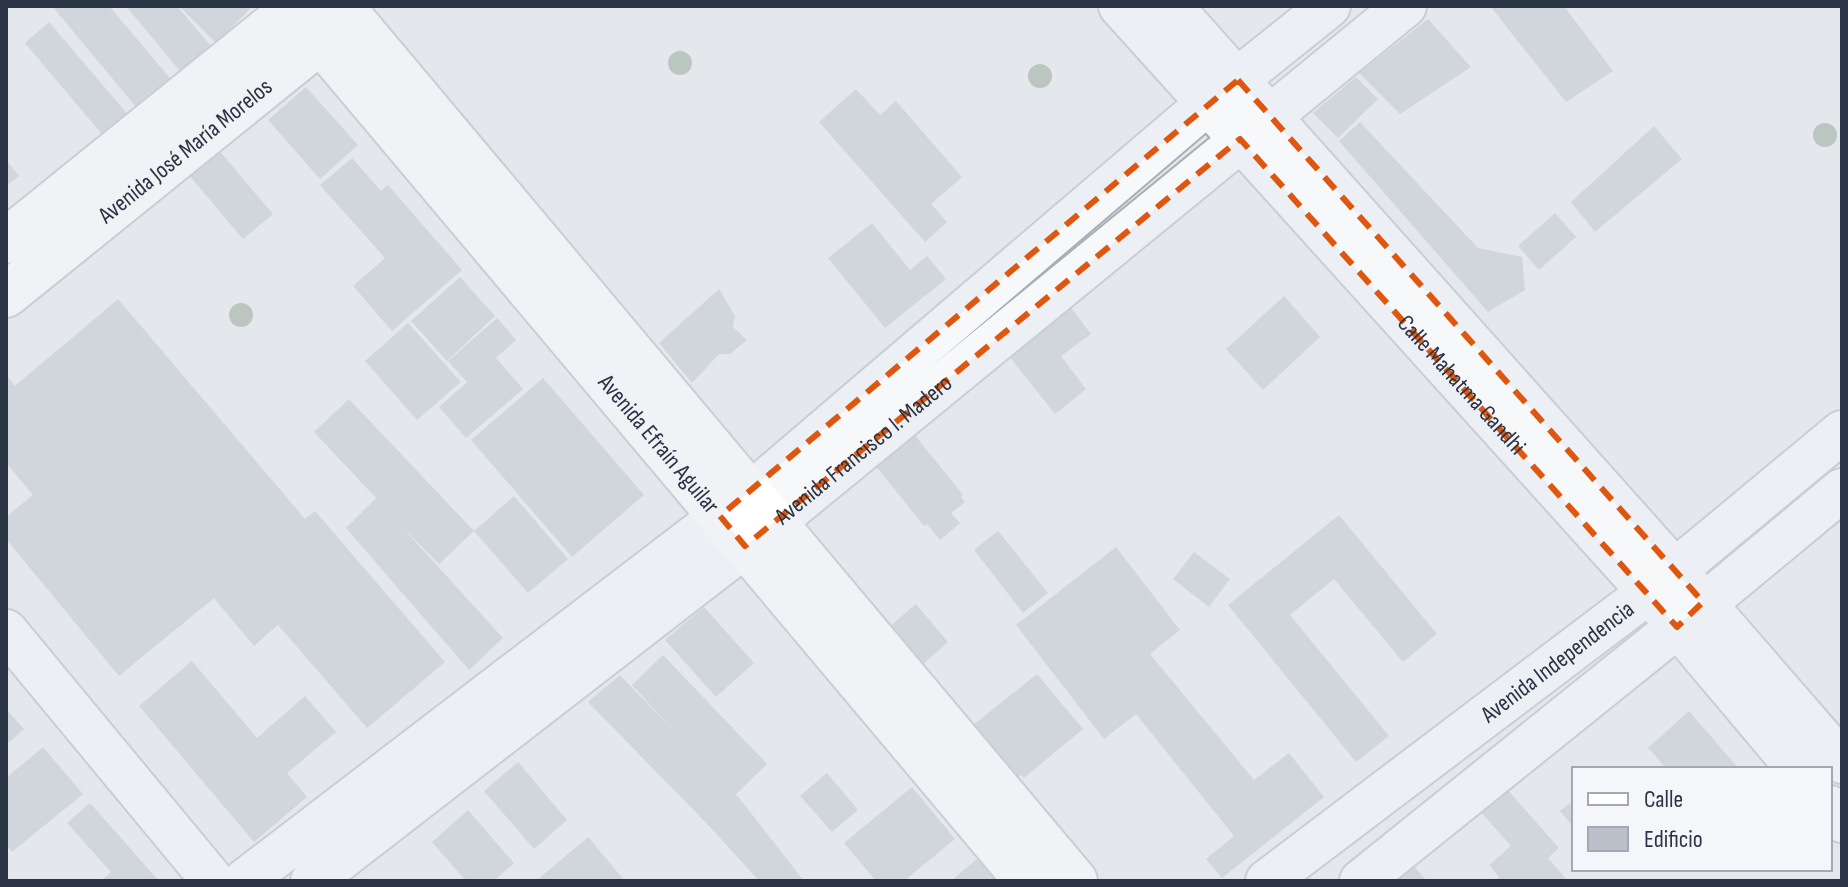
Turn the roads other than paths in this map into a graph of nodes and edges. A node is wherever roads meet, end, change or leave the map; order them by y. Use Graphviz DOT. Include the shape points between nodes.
graph roads {
  1 [pos="1120,6"];
  2 [pos="1171,6"];
  3 [pos="1329,6"];
  4 [pos="1405,6"];
  5 [pos="294,7"];
  6 [pos="344,18"];
  7 [pos="1223,92"];
  8 [pos="1255,127"];
  9 [pos="6,241"];
  10 [pos="6,295"];
  11 [pos="1842,432"];
  12 [pos="1842,490"];
  13 [pos="747,519"];
  14 [pos="1662,582"];
  15 [pos="1690,615"];
  16 [pos="6,631"];
  17 [pos="1842,762"];
  18 [pos="1797,767"];
  19 [pos="213,881"];
  20 [pos="244,881"];
  21 [pos="312,881"];
  22 [pos="1027,881"];
  23 [pos="1075,881"];
  24 [pos="1267,881"];
  25 [pos="1361,881"];
  1 -- 7 [label="street, Calle Mahatma Gandhi"];
  2 -- 7 [label="street, Calle Mahatma Gandhi"];
  3 -- 7 [label="street, Avenida Francisco I. Madero"];
  4 -- 8 [label="street, Avenida Francisco I. Madero"];
  5 -- 6 [label="main road, Avenida Efraín Aguilar"];
  5 -- 9 [label="main road, Avenida José María Morelos"];
  6 -- 10 [label="main road, Avenida José María Morelos"];
  6 -- 13 [label="main road, Avenida Efraín Aguilar"];
  7 -- 8 [label="street, Calle Mahatma Gandhi"];
  7 -- 13 [label="street, Avenida Francisco I. Madero"];
  8 -- 13 [label="street, Avenida Francisco I. Madero"];
  8 -- 14 [label="street, Calle Mahatma Gandhi"];
  11 -- 14 [label="street, Avenida Independencia"];
  12 -- 15 [label="street, Avenida Independencia"];
  13 -- 20 [label="street, Avenida Francisco I. Madero"];
  13 -- 21 [label="street, Avenida Francisco I. Madero"];
  13 -- 22 [label="main road, Avenida Efraín Aguilar"];
  13 -- 23 [label="main road, Avenida Efraín Aguilar"];
  14 -- 15 [label="street, Calle Mahatma Gandhi"];
  14 -- 24 [label="street, Avenida Independencia"];
  15 -- 17 [label="street, Calle Mahatma Gandhi"];
  15 -- 18 [label="street, Calle Mahatma Gandhi"];
  15 -- 25 [label="street, Avenida Independencia"];
  16 -- 19 [label="street"];
}
